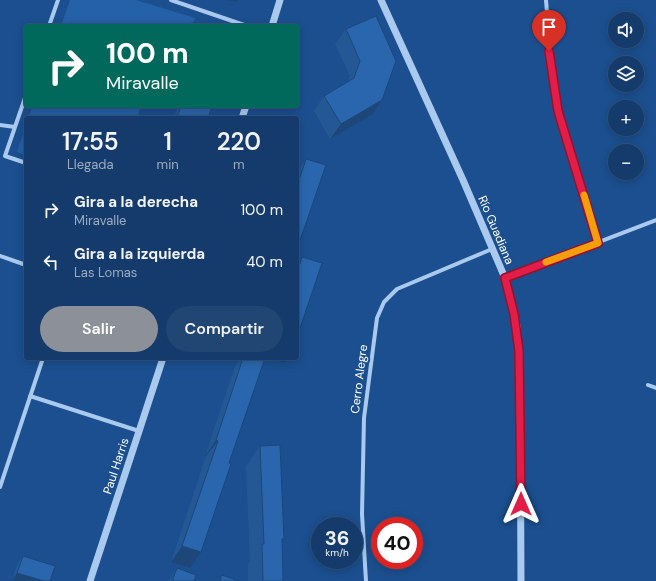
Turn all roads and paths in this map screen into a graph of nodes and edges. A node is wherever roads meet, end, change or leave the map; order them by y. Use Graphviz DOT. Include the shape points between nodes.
graph roads {
  1 [pos="58,0"];
  2 [pos="171,0"];
  3 [pos="280,0"];
  4 [pos="381,0"];
  5 [pos="546,0"];
  6 [pos="50,24"];
  7 [pos="241,24"];
  8 [pos="273,24"];
  9 [pos="24,101"];
  10 [pos="0,125"];
  11 [pos="15,127"];
  12 [pos="24,162"];
  13 [pos="656,220"];
  14 [pos="598,243"];
  15 [pos="492,249"];
  16 [pos="0,256"];
  17 [pos="24,264"];
  18 [pos="505,278"];
  19 [pos="42,360"];
  20 [pos="162,360"];
  21 [pos="648,385"];
  22 [pos="656,388"];
  23 [pos="30,396"];
  24 [pos="139,431"];
  25 [pos="0,487"];
  26 [pos="90,581"];
  27 [pos="366,581"];
  28 [pos="521,581"];
  1 -- 6 [label="street"];
  2 -- 7 [label="street"];
  3 -- 8 [label="street"];
  4 -- 15 [label="street, Río Guadiana"];
  5 -- 14 [label="street" via="551,68 558,111"];
  9 -- 11 [label="street"];
  10 -- 11 [label="street"];
  11 -- 12 [label="street" via="5,156"];
  13 -- 14 [label="street"];
  14 -- 18 [label="street"];
  15 -- 18 [label="street, Río Guadiana"];
  15 -- 27 [label="street, Cerro Alegre" via="397,289 380,310 364,418 362,514"];
  16 -- 17 [label="street"];
  18 -- 28 [label="street, Río Guadiana" via="517,326 519,351"];
  19 -- 23 [label="street"];
  20 -- 24 [label="street, Paul Harris"];
  21 -- 22 [label="street"];
  23 -- 24 [label="street"];
  23 -- 25 [label="street"];
  24 -- 26 [label="street, Paul Harris"];
}
